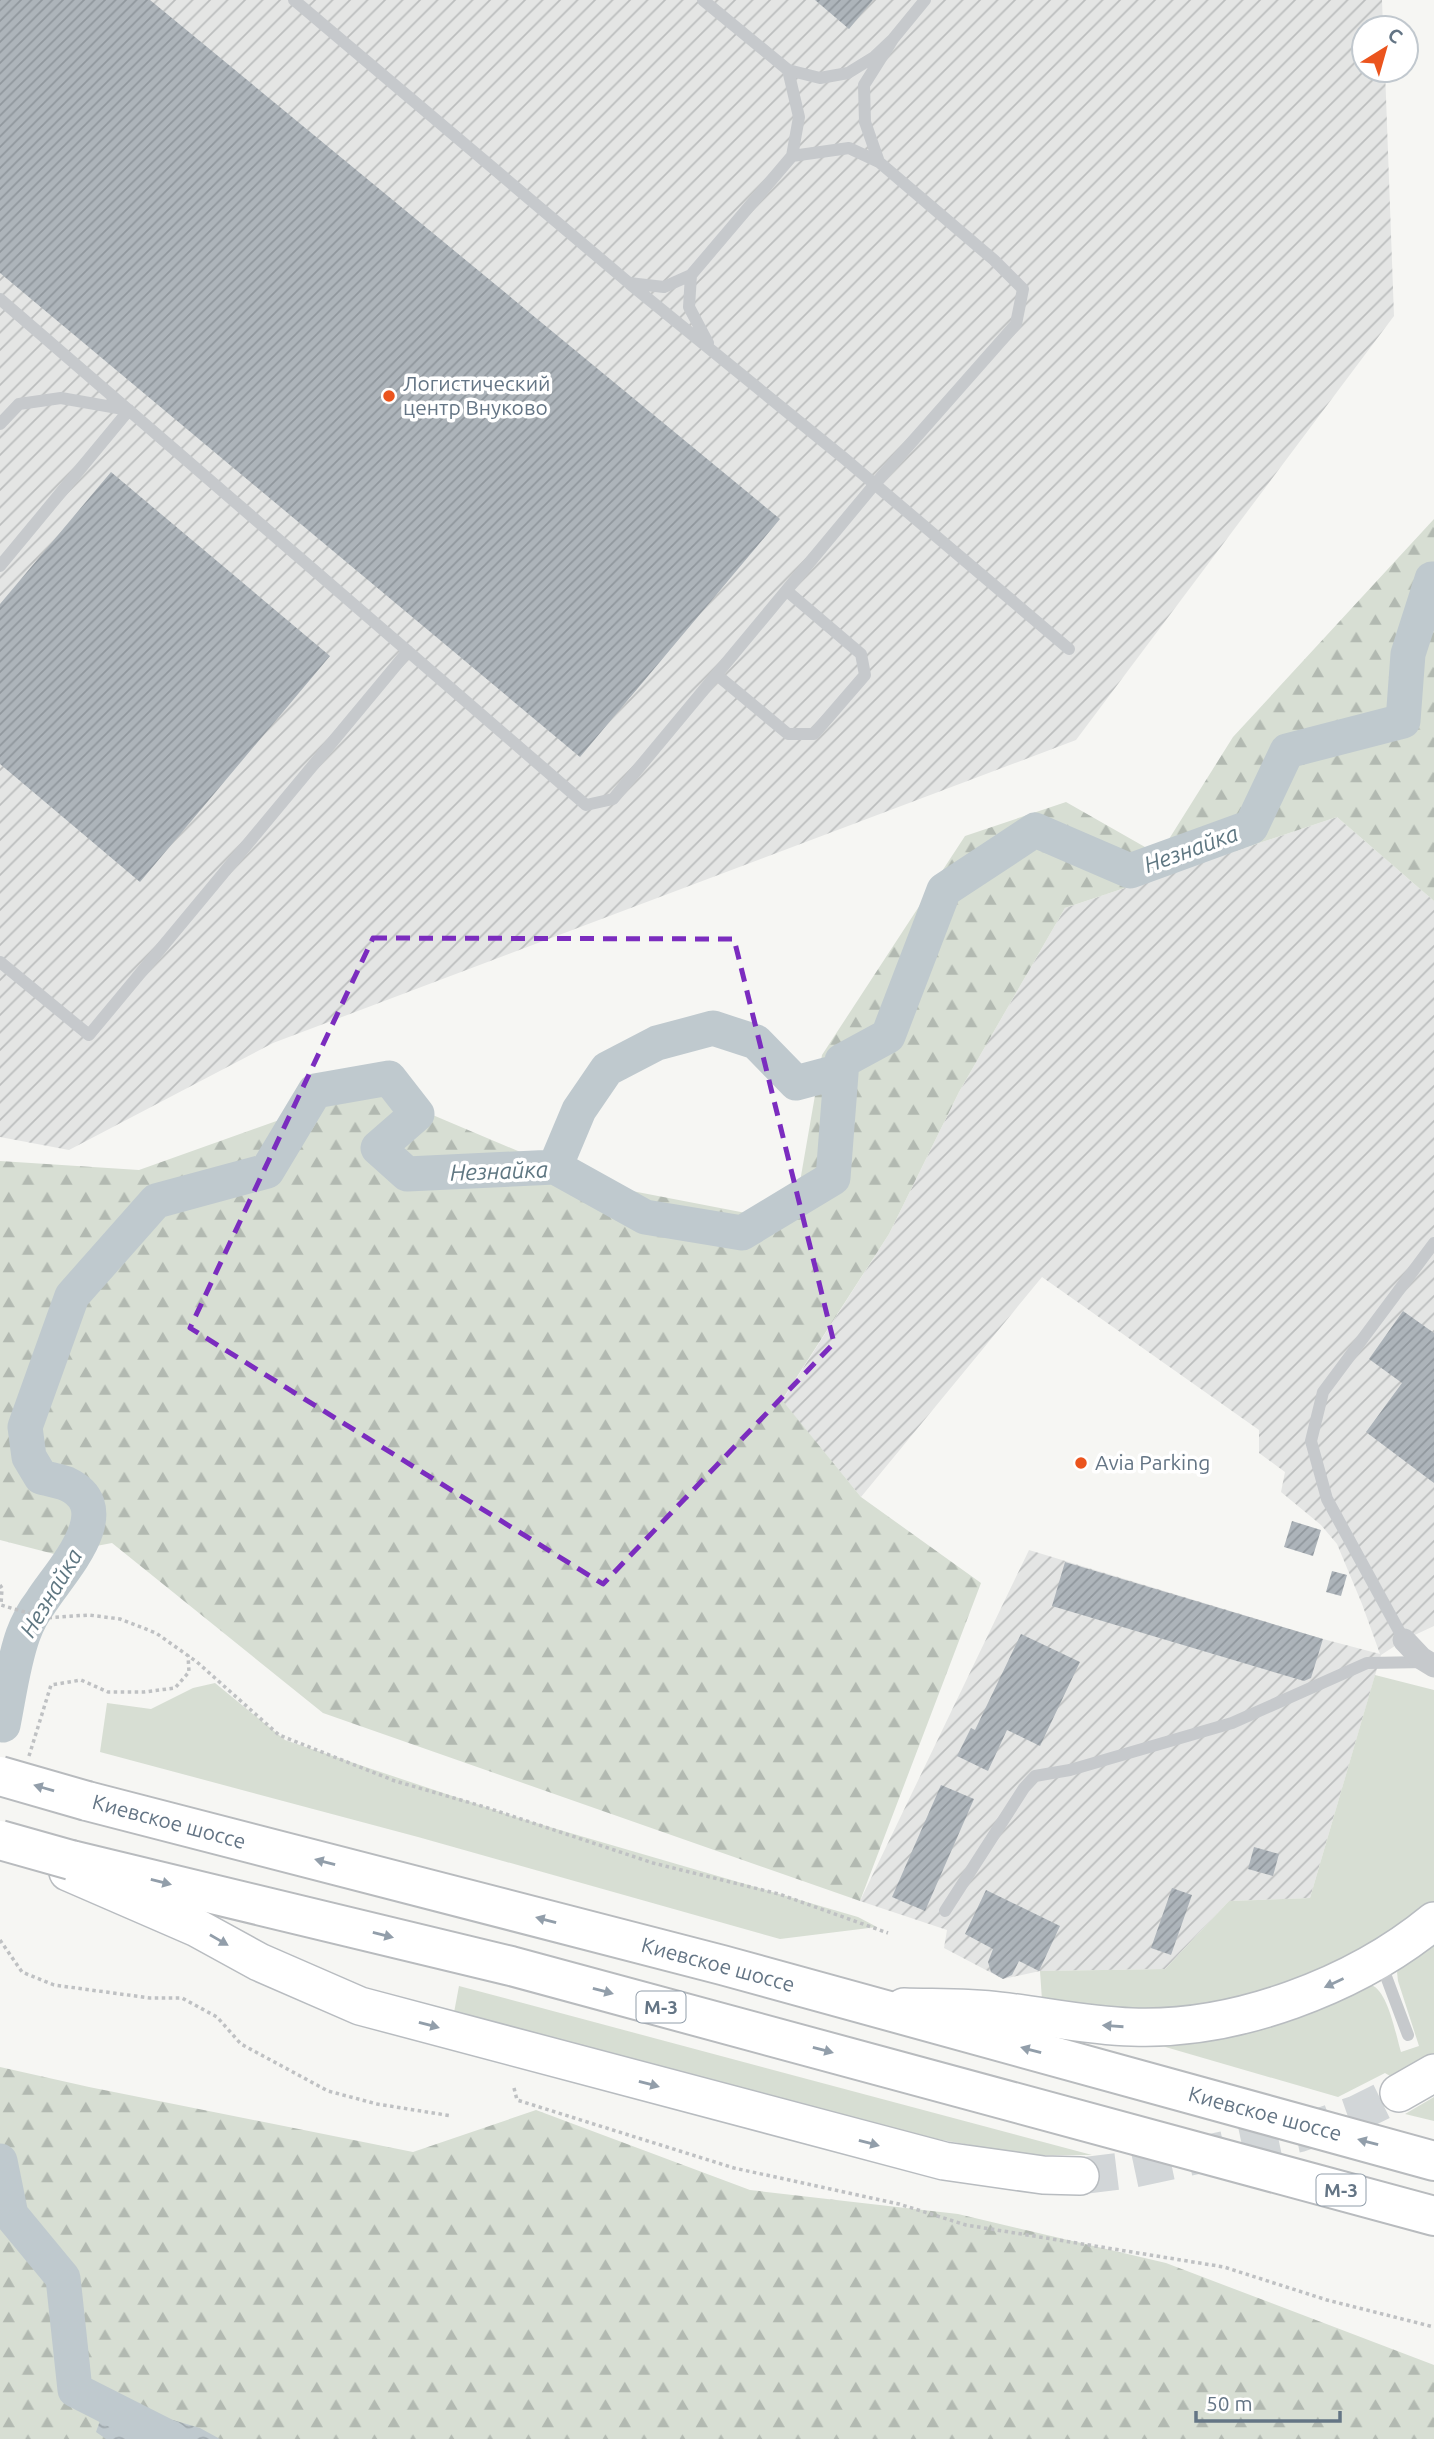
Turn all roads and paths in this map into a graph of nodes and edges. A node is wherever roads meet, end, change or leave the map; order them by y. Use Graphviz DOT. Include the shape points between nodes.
graph roads {
  1 [pos="294,0"];
  2 [pos="703,0"];
  3 [pos="925,0"];
  4 [pos="893,39"];
  5 [pos="788,70"];
  6 [pos="792,156"];
  7 [pos="879,162"];
  8 [pos="691,275"];
  9 [pos="629,283"];
  10 [pos="0,299"];
  11 [pos="712,350"];
  12 [pos="129,410"];
  13 [pos="0,424"];
  14 [pos="874,485"];
  15 [pos="0,566"];
  16 [pos="787,591"];
  17 [pos="1069,649"];
  18 [pos="408,651"];
  19 [pos="717,675"];
  20 [pos="0,962"];
  21 [pos="1434,1243"];
  22 [pos="0,1585"];
  23 [pos="0,1605"];
  24 [pos="1404,1640"];
  25 [pos="188,1656"];
  26 [pos="1430,1664"];
  27 [pos="14,1768"];
  28 [pos="0,1840"];
  29 [pos="70,1866"];
  30 [pos="945,1912"];
  31 [pos="1434,1921"];
  32 [pos="888,1933"];
  33 [pos="0,1940"];
  34 [pos="1379,1959"];
  35 [pos="872,2006"];
  36 [pos="1408,2035"];
  37 [pos="1434,2073"];
  38 [pos="514,2088"];
  39 [pos="1399,2093"];
  40 [pos="452,2116"];
  41 [pos="1434,2161"];
  42 [pos="1080,2176"];
  43 [pos="1434,2216"];
  44 [pos="1434,2327"];
  1 -- 9 [label="lane"];
  2 -- 5 [label="lane"];
  3 -- 4 [label="lane"];
  4 -- 5 [label="lane" via="848,73 821,78"];
  4 -- 7 [label="lane" via="864,85 865,122"];
  5 -- 6 [label="lane" via="799,117"];
  6 -- 7 [label="lane" via="849,148"];
  6 -- 8 [label="lane"];
  7 -- 14 [label="lane" via="1023,289 1016,324"];
  8 -- 9 [label="lane" via="664,287"];
  8 -- 11 [label="lane" via="689,307"];
  9 -- 11 [label="lane"];
  10 -- 12 [label="lane"];
  11 -- 14 [label="lane"];
  12 -- 13 [label="lane" via="61,398 19,404"];
  12 -- 15 [label="lane"];
  12 -- 18 [label="lane"];
  14 -- 16 [label="lane"];
  14 -- 17 [label="lane"];
  16 -- 19 [label="lane"];
  16 -- 19 [label="lane" via="861,654 865,675 814,734 788,734"];
  18 -- 19 [label="lane" via="586,805 613,799"];
  18 -- 20 [label="lane" via="89,1035"];
  21 -- 24 [label="lane" via="1323,1392 1311,1441 1327,1499"];
  22 -- 23 [label="path"];
  23 -- 25 [label="path" via="45,1618 89,1615 120,1619 156,1633"];
  24 -- 26 [label="street"];
  25 -- 27 [label="path" via="189,1672 174,1688 108,1692 81,1680 51,1685"];
  25 -- 32 [label="path" via="279,1735 307,1747 395,1781 653,1863 779,1894"];
  26 -- 30 [label="lane" via="1367,1663 1233,1723 1035,1776"];
  35 -- 27 [label="highway, Киевское шоссе, one-way, bridge" via="88,1801"];
  28 -- 29 [label="highway, М-3, bridge"];
  29 -- 42 [label="main road, one-way" via="259,1962 360,2006 944,2161"];
  29 -- 43 [label="highway, М-3, one-way" via="510,1966"];
  31 -- 34 [label="main road"];
  33 -- 40 [label="path" via="22,1972 54,1985 182,1998 217,2017 241,2044 328,2091"];
  34 -- 35 [label="main road, one-way" via="1325,1987 1259,2010 1161,2027 1096,2025 987,2010"];
  34 -- 36 [label="lane"];
  41 -- 35 [label="highway, Киевское шоссе, one-way"];
  37 -- 39 [label="main road"];
  38 -- 44 [label="path" via="517,2100 734,2168 899,2204 966,2225 1224,2267"];
}
